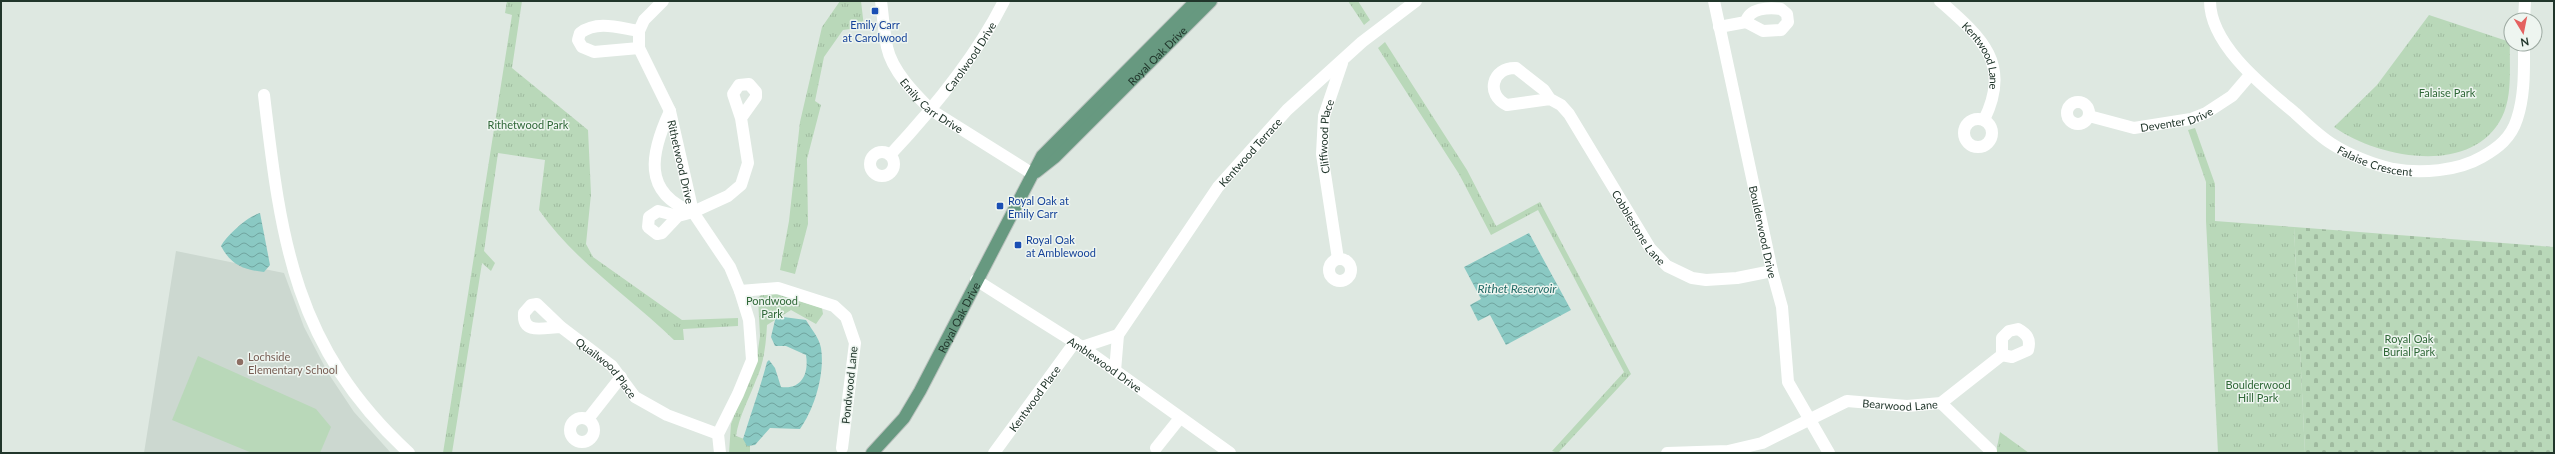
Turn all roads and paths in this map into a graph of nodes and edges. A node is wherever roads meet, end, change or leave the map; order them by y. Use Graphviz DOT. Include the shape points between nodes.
graph roads {
  1 [pos="663,1"];
  2 [pos="880,1"];
  3 [pos="1004,1"];
  4 [pos="1196,1"];
  5 [pos="1211,1"];
  6 [pos="1416,1"];
  7 [pos="1714,1"];
  8 [pos="1940,1"];
  9 [pos="2210,1"];
  10 [pos="2524,1"];
  11 [pos="2524,12"];
  12 [pos="1746,22"];
  13 [pos="1719,28"];
  14 [pos="639,32"];
  15 [pos="639,48"];
  16 [pos="2524,52"];
  17 [pos="1342,62"];
  18 [pos="2250,75"];
  19 [pos="264,95"];
  20 [pos="1550,99"];
  21 [pos="931,110"];
  22 [pos="670,112"];
  23 [pos="2089,116"];
  24 [pos="741,118"];
  25 [pos="1984,120"];
  26 [pos="890,155"];
  27 [pos="1033,174"];
  28 [pos="693,212"];
  29 [pos="678,216"];
  30 [pos="1338,259"];
  31 [pos="1772,271"];
  32 [pos="976,280"];
  33 [pos="740,291"];
  34 [pos="561,327"];
  35 [pos="1118,334"];
  36 [pos="1078,345"];
  37 [pos="2002,355"];
  38 [pos="1116,371"];
  39 [pos="621,377"];
  40 [pos="1941,403"];
  41 [pos="1180,418"];
  42 [pos="588,419"];
  43 [pos="1811,421"];
  44 [pos="718,434"];
  45 [pos="842,448"];
  46 [pos="1156,448"];
  47 [pos="1992,451"];
  48 [pos="408,453"];
  49 [pos="720,453"];
  50 [pos="872,453"];
  51 [pos="994,453"];
  52 [pos="1230,453"];
  53 [pos="1667,453"];
  54 [pos="1829,453"];
  1 -- 14 [label="street" via="644,20"];
  2 -- 21 [label="street, Emily Carr Drive" via="887,49 905,81"];
  3 -- 21 [label="street, Carolwood Drive" via="990,31"];
  4 -- 27 [label="main road, Royal Oak Drive" via="1042,156"];
  5 -- 27 [label="main road, Royal Oak Drive" via="1055,157"];
  6 -- 17 [label="street, Kentwood Terrace" via="1362,42"];
  7 -- 13 [label="street, Boulderwood Drive"];
  8 -- 25 [label="street, Kentwood Lane" via="1984,44 1993,63 1993,83"];
  9 -- 18 [label="street, Falaise Crescent" via="2210,9 2225,44"];
  10 -- 11 [label="street"];
  12 -- 13 [label="street"];
  13 -- 31 [label="street, Boulderwood Drive"];
  14 -- 15 [label="street, Rithetwood Drive"];
  14 -- 15 [label="street" via="604,25 588,27 580,33 578,40 582,48 594,52"];
  15 -- 22 [label="street, Rithetwood Drive"];
  16 -- 18 [label="street, Falaise Crescent" via="2524,87 2517,120 2502,146 2470,164 2434,170 2393,169 2348,153 2332,144"];
  17 -- 30 [label="street, Cliffwood Place" via="1324,116 1322,154"];
  17 -- 35 [label="street, Kentwood Terrace" via="1287,110 1218,187"];
  18 -- 23 [label="street, Deventer Drive" via="2232,96 2206,113 2191,118 2134,128"];
  19 -- 48 [label="street" via="282,226 302,300 328,356 354,395"];
  20 -- 31 [label="street, Cobblestone Lane" via="1560,105 1579,127 1650,248 1667,266 1692,278 1706,280 1737,278"];
  21 -- 26 [label="street, Carolwood Drive"];
  21 -- 27 [label="street, Emily Carr Drive"];
  22 -- 28 [label="street, Rithetwood Drive"];
  22 -- 28 [label="street, Rithetwood Drive" via="654,151 655,172 663,192 679,207"];
  24 -- 28 [label="street" via="748,163 741,185 728,196"];
  27 -- 32 [label="main road, Royal Oak Drive"];
  28 -- 29 [label="street"];
  28 -- 33 [label="street, Rithetwood Drive" via="730,267"];
  31 -- 43 [label="street, Boulderwood Drive" via="1782,307 1788,382"];
  32 -- 36 [label="street, Amblewood Drive"];
  32 -- 50 [label="main road, Royal Oak Drive" via="904,418"];
  33 -- 44 [label="street, Rithetwood Drive" via="749,320 752,360"];
  33 -- 45 [label="street, Pondwood Lane" via="778,288 834,306 846,317 855,343"];
  34 -- 34 [label="street, Quailwood Place" via="535,330 525,324 524,313 532,304 537,304"];
  34 -- 39 [label="street, Quailwood Place"];
  35 -- 36 [label="street"];
  35 -- 38 [label="street"];
  36 -- 38 [label="street, Amblewood Drive"];
  36 -- 51 [label="street, Kentwood Place"];
  37 -- 40 [label="street, Bearwood Lane"];
  38 -- 41 [label="street, Amblewood Drive"];
  39 -- 42 [label="street"];
  39 -- 44 [label="street, Quailwood Place" via="635,397"];
  40 -- 43 [label="street, Bearwood Lane" via="1907,406 1847,401"];
  40 -- 47 [label="street"];
  41 -- 46 [label="street"];
  41 -- 52 [label="street, Amblewood Drive"];
  43 -- 53 [label="street, Bearwood Lane" via="1762,443 1728,451"];
  43 -- 54 [label="street, Boulderwood Drive"];
  44 -- 49 [label="street"];
}
